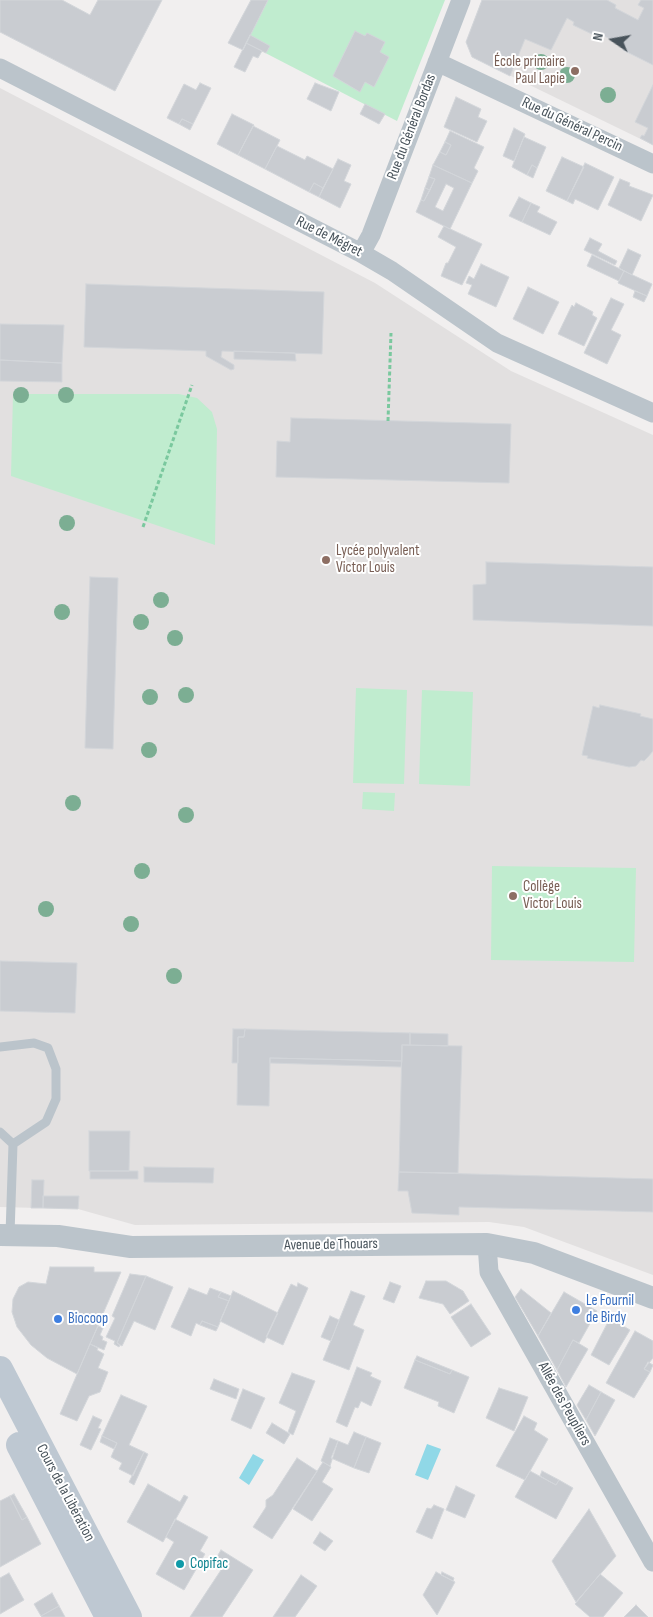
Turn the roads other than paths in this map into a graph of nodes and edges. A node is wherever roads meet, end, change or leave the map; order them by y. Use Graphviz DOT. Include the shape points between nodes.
graph roads {
  1 [pos="461,0"];
  2 [pos="437,62"];
  3 [pos="0,68"];
  4 [pos="653,164"];
  5 [pos="361,253"];
  6 [pos="653,413"];
  7 [pos="0,1047"];
  8 [pos="0,1132"];
  9 [pos="13,1144"];
  10 [pos="5,1234"];
  11 [pos="487,1244"];
  12 [pos="653,1298"];
  13 [pos="0,1369"];
  14 [pos="0,1409"];
  15 [pos="653,1562"];
  16 [pos="108,1617"];
  17 [pos="129,1617"];
  1 -- 2 [label="street, Rue du Général Bordas"];
  2 -- 4 [label="street, Rue du Général Percin"];
  2 -- 5 [label="street, Rue du Général Bordas" via="371,235"];
  3 -- 5 [label="street, Rue de Mégret"];
  5 -- 6 [label="street, Rue de Mégret" via="497,343"];
  7 -- 9 [label="lane" via="34,1044 48,1048 56,1069 56,1099 46,1122"];
  8 -- 9 [label="lane"];
  9 -- 10 [label="lane"];
  10 -- 11 [label="street, Avenue de Thouars" via="76,1238 131,1247"];
  11 -- 12 [label="street, Avenue de Thouars" via="534,1254"];
  11 -- 15 [label="street, Allée des Peupliers" via="489,1272"];
  13 -- 17 [label="main road, Cours de la Libération"];
  14 -- 16 [label="main road, Cours de la Libération"];
}
